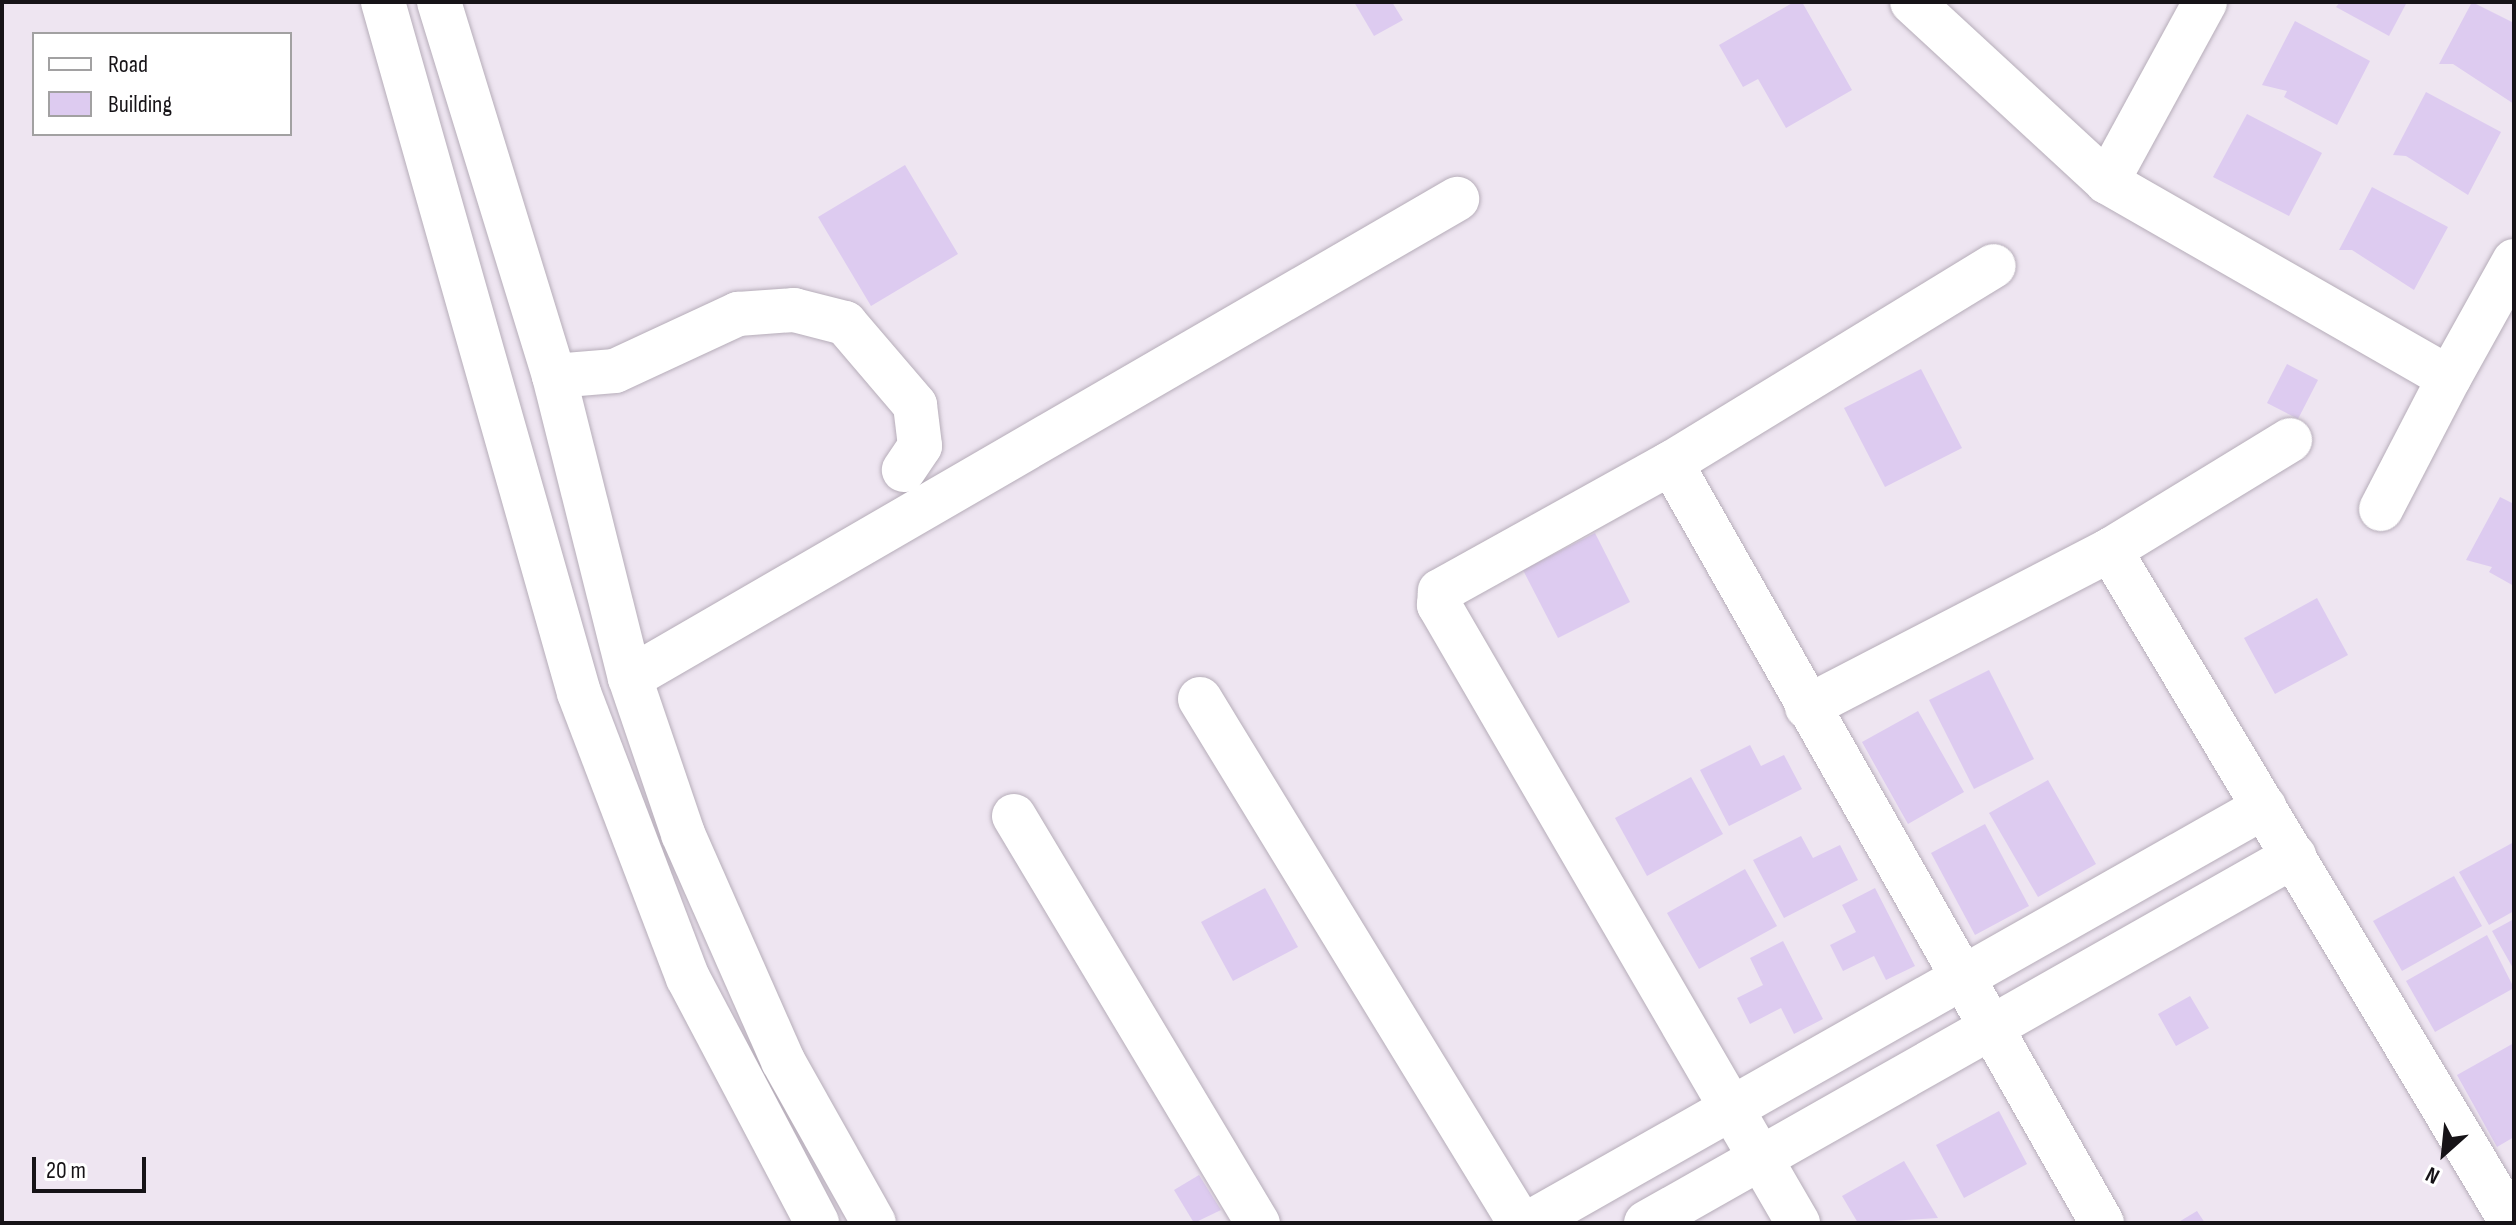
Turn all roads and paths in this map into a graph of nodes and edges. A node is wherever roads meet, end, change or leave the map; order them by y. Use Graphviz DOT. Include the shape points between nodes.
graph roads {
  1 [pos="383,2"];
  2 [pos="439,2"];
  3 [pos="1912,2"];
  4 [pos="2205,2"];
  5 [pos="2107,182"];
  6 [pos="1457,199"];
  7 [pos="2514,261"];
  8 [pos="1994,266"];
  9 [pos="554,376"];
  10 [pos="2449,378"];
  11 [pos="2290,440"];
  12 [pos="1671,463"];
  13 [pos="904,470"];
  14 [pos="2381,509"];
  15 [pos="2110,550"];
  16 [pos="630,678"];
  17 [pos="1200,699"];
  18 [pos="1807,707"];
  19 [pos="2264,807"];
  20 [pos="1014,816"];
  21 [pos="2294,856"];
  22 [pos="1963,978"];
  23 [pos="1991,1027"];
  24 [pos="1732,1109"];
  25 [pos="1761,1158"];
  26 [pos="817,1223"];
  27 [pos="874,1223"];
  28 [pos="1258,1223"];
  29 [pos="1520,1223"];
  30 [pos="1529,1223"];
  31 [pos="1646,1223"];
  32 [pos="1798,1223"];
  33 [pos="2102,1223"];
  34 [pos="2512,1223"];
  1 -- 26 [label="street" via="579,693 688,978"];
  2 -- 9 [label="street"];
  3 -- 5 [label="street"];
  4 -- 5 [label="street"];
  5 -- 10 [label="street"];
  6 -- 16 [label="street"];
  7 -- 10 [label="street"];
  8 -- 12 [label="street"];
  9 -- 13 [label="street" via="615,371 738,314 794,310 845,323 915,405 920,446"];
  9 -- 16 [label="street"];
  10 -- 14 [label="street"];
  11 -- 15 [label="street"];
  12 -- 18 [label="street"];
  12 -- 24 [label="street" via="1454,577 1440,591 1439,605"];
  15 -- 18 [label="street"];
  15 -- 19 [label="street"];
  16 -- 27 [label="street" via="738,965"];
  17 -- 29 [label="street"];
  18 -- 22 [label="street"];
  19 -- 21 [label="street"];
  19 -- 22 [label="street"];
  20 -- 28 [label="street"];
  21 -- 23 [label="street"];
  21 -- 34 [label="street"];
  22 -- 23 [label="street"];
  22 -- 24 [label="street"];
  23 -- 25 [label="street"];
  23 -- 33 [label="street"];
  24 -- 25 [label="street"];
  24 -- 30 [label="street"];
  25 -- 31 [label="street"];
  25 -- 32 [label="street"];
}
